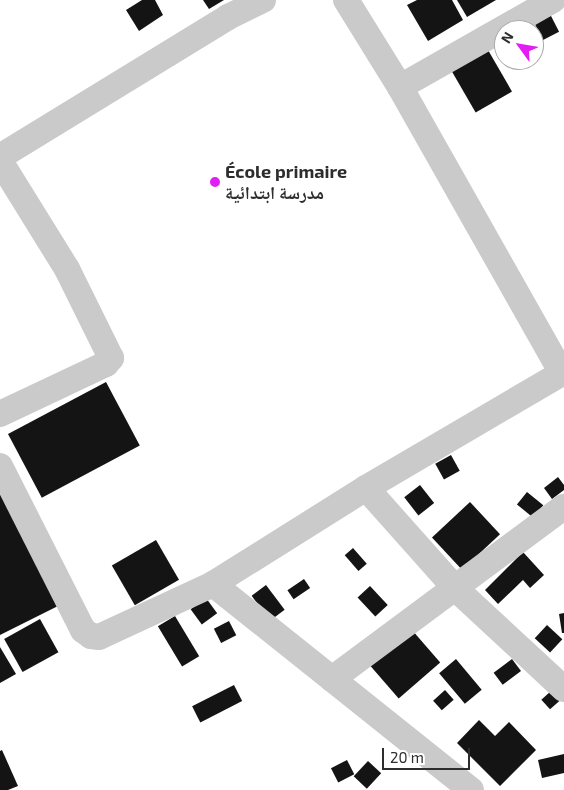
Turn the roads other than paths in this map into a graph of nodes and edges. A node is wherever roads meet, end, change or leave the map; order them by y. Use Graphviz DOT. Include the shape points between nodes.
graph roads {
  1 [pos="263,0"];
  2 [pos="346,0"];
  3 [pos="553,0"];
  4 [pos="400,87"];
  5 [pos="563,372"];
  6 [pos="0,414"];
  7 [pos="0,466"];
  8 [pos="366,488"];
  9 [pos="564,507"];
  10 [pos="213,584"];
  11 [pos="456,589"];
  12 [pos="332,679"];
  13 [pos="564,689"];
  14 [pos="471,790"];
  1 -- 6 [label="street" via="228,17 3,155 0,161 67,269 112,358 106,364"];
  2 -- 4 [label="street"];
  3 -- 4 [label="street"];
  4 -- 5 [label="street"];
  5 -- 8 [label="street"];
  7 -- 10 [label="street" via="83,630 90,636 99,637"];
  8 -- 10 [label="street"];
  8 -- 11 [label="street"];
  9 -- 11 [label="street"];
  10 -- 12 [label="street"];
  11 -- 12 [label="street"];
  11 -- 13 [label="street"];
  12 -- 14 [label="street"];
}
